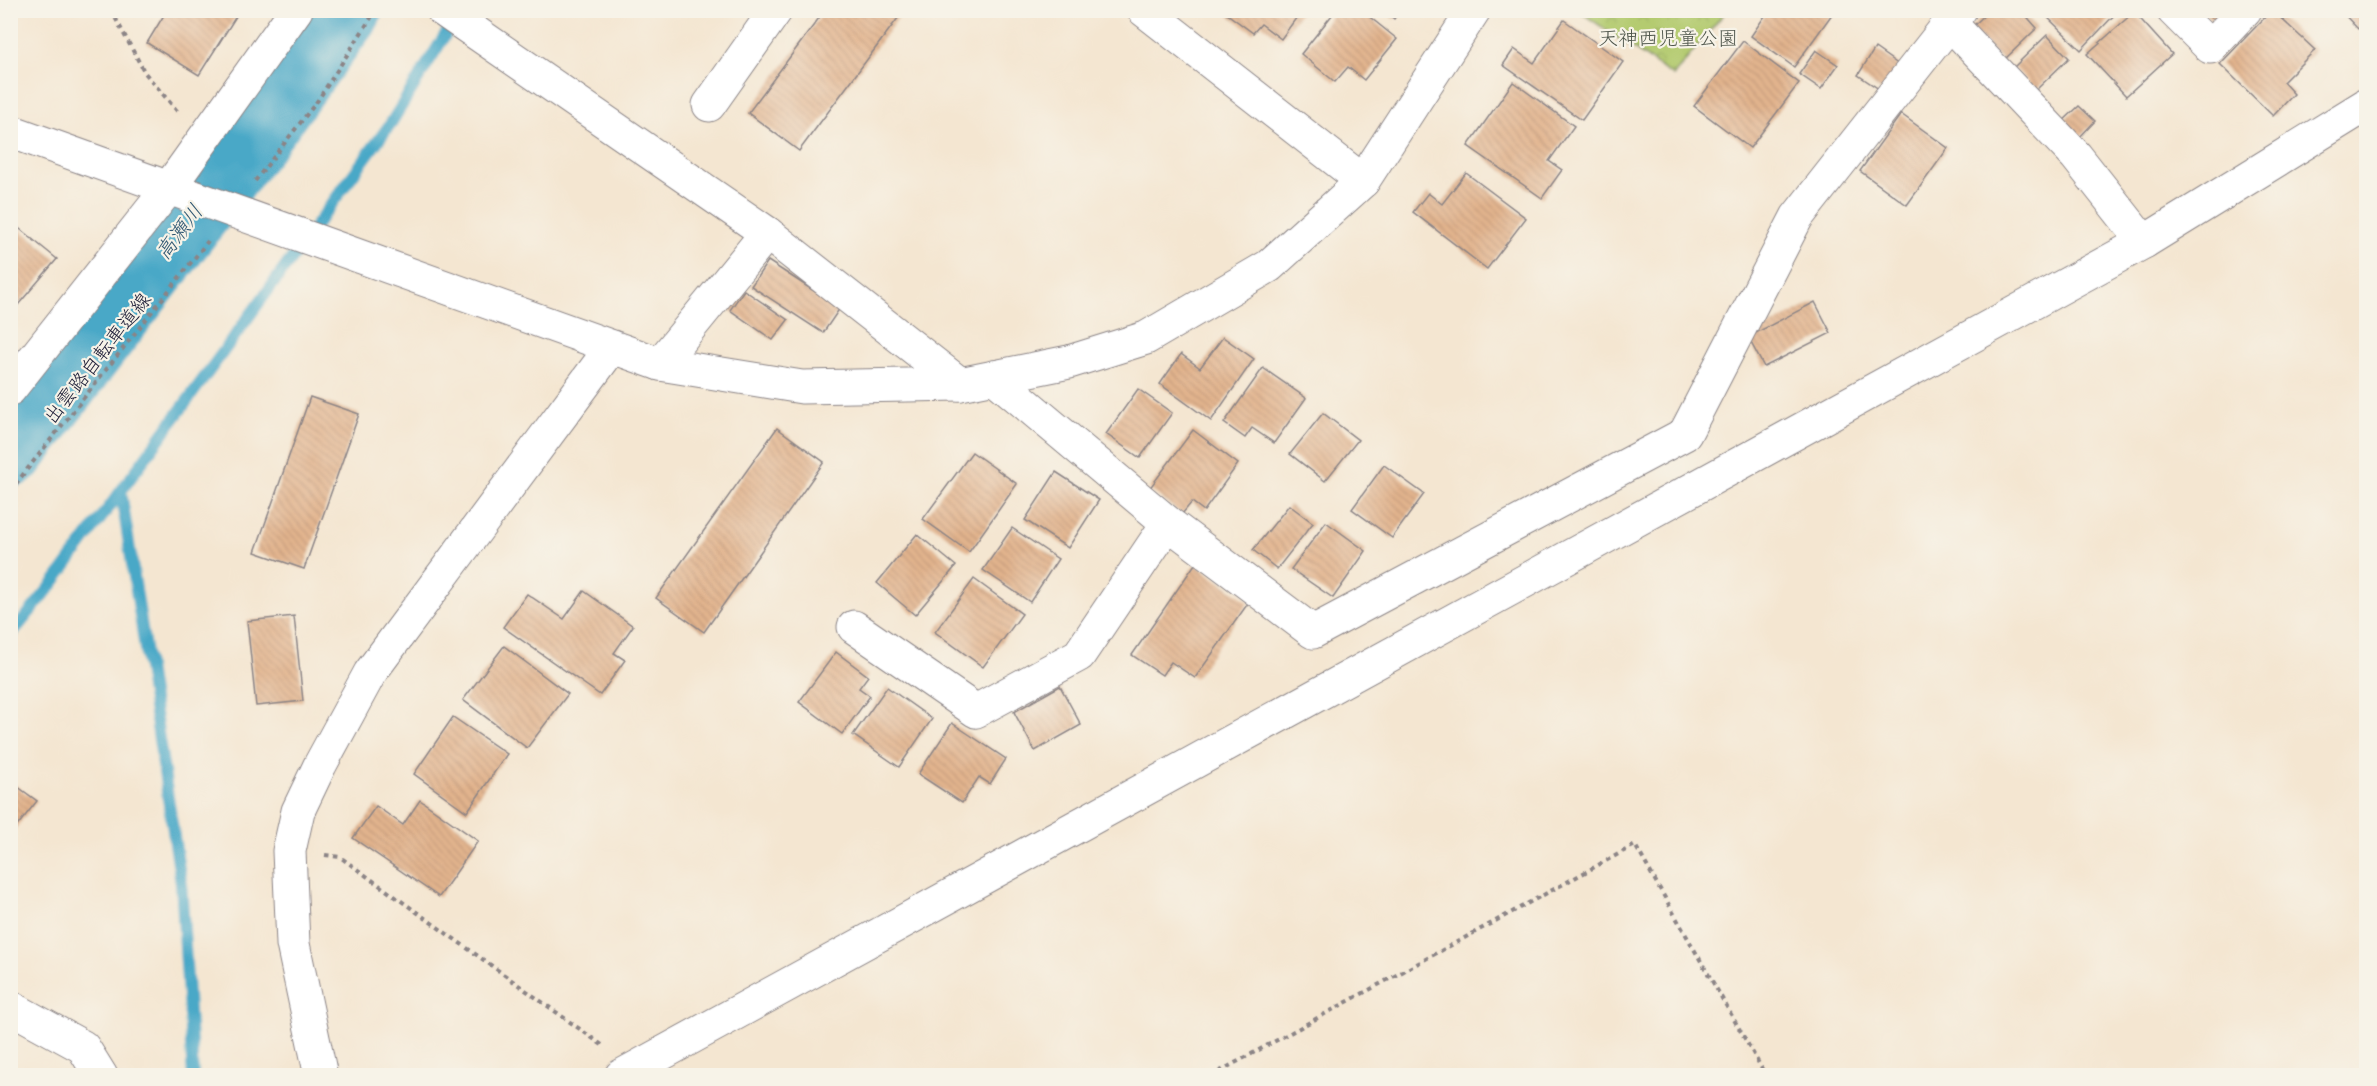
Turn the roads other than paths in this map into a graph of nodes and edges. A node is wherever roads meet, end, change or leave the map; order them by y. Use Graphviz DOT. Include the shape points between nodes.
graph roads {
  1 [pos="296,10"];
  2 [pos="443,10"];
  3 [pos="776,10"];
  4 [pos="1144,10"];
  5 [pos="1474,10"];
  6 [pos="2173,10"];
  7 [pos="2245,10"];
  8 [pos="1955,17"];
  9 [pos="709,105"];
  10 [pos="2367,105"];
  11 [pos="10,131"];
  12 [pos="1363,182"];
  13 [pos="168,189"];
  14 [pos="767,233"];
  15 [pos="2144,242"];
  16 [pos="612,348"];
  17 [pos="660,364"];
  18 [pos="994,377"];
  19 [pos="960,384"];
  20 [pos="10,389"];
  21 [pos="1168,523"];
  22 [pos="854,627"];
  23 [pos="10,1007"];
  24 [pos="621,1075"];
  25 [pos="101,1076"];
  26 [pos="321,1076"];
  1 -- 13 [label="street"];
  2 -- 14 [label="street"];
  3 -- 9 [label="street"];
  4 -- 12 [label="street"];
  5 -- 12 [label="street"];
  6 -- 7 [label="street" via="2210,47"];
  8 -- 15 [label="street" via="2076,156"];
  8 -- 21 [label="street" via="1797,217 1685,434 1313,632"];
  10 -- 15 [label="street"];
  11 -- 13 [label="street"];
  12 -- 18 [label="street" via="1269,266 1146,338 1069,363"];
  13 -- 16 [label="street"];
  13 -- 20 [label="street"];
  14 -- 17 [label="street"];
  14 -- 19 [label="street"];
  15 -- 24 [label="street"];
  16 -- 17 [label="street"];
  16 -- 26 [label="street" via="370,673 298,811 289,851 293,944"];
  17 -- 19 [label="street" via="802,387"];
  18 -- 19 [label="street"];
  18 -- 21 [label="street"];
  21 -- 22 [label="street" via="1078,655 976,711"];
  23 -- 25 [label="street" via="83,1047"];
}
